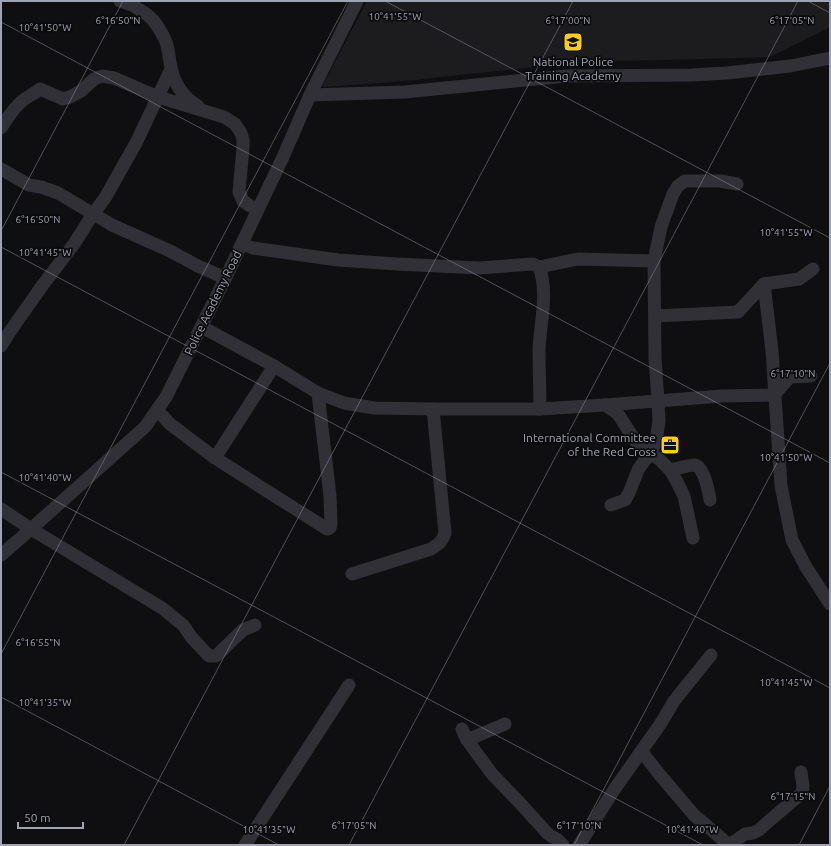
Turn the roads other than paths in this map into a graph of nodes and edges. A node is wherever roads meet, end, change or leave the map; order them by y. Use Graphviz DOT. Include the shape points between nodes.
graph roads {
  1 [pos="120,1"];
  2 [pos="356,1"];
  3 [pos="134,4"];
  4 [pos="830,58"];
  5 [pos="171,70"];
  6 [pos="310,95"];
  7 [pos="158,97"];
  8 [pos="208,112"];
  9 [pos="1,128"];
  10 [pos="1,169"];
  11 [pos="737,184"];
  12 [pos="258,209"];
  13 [pos="93,214"];
  14 [pos="242,244"];
  15 [pos="654,261"];
  16 [pos="539,267"];
  17 [pos="813,269"];
  18 [pos="225,279"];
  19 [pos="764,284"];
  20 [pos="655,316"];
  21 [pos="202,327"];
  22 [pos="1,346"];
  23 [pos="274,366"];
  24 [pos="811,376"];
  25 [pos="318,393"];
  26 [pos="774,395"];
  27 [pos="658,401"];
  28 [pos="605,405"];
  29 [pos="433,409"];
  30 [pos="540,409"];
  31 [pos="157,410"];
  32 [pos="651,453"];
  33 [pos="215,458"];
  34 [pos="670,470"];
  35 [pos="710,500"];
  36 [pos="611,505"];
  37 [pos="1,509"];
  38 [pos="31,529"];
  39 [pos="693,538"];
  40 [pos="1,555"];
  41 [pos="352,574"];
  42 [pos="830,604"];
  43 [pos="255,626"];
  44 [pos="710,655"];
  45 [pos="350,685"];
  46 [pos="505,724"];
  47 [pos="642,752"];
  48 [pos="801,772"];
  49 [pos="245,845"];
  50 [pos="563,845"];
  51 [pos="579,845"];
  52 [pos="729,845"];
  1 -- 3 [label="street"];
  2 -- 6 [label="street, Police Academy Road"];
  3 -- 5 [label="street" via="151,18 161,33 166,42"];
  4 -- 6 [label="street" via="790,66 692,75 566,76 405,92"];
  5 -- 7 [label="street"];
  5 -- 8 [label="street" via="183,95"];
  6 -- 12 [label="street, Police Academy Road"];
  7 -- 8 [label="street"];
  7 -- 9 [label="street" via="114,78 102,76 70,97 63,98 40,89 21,102"];
  7 -- 13 [label="street" via="117,178"];
  8 -- 12 [label="street" via="235,124 241,133 243,148 239,192 243,201"];
  10 -- 13 [label="street" via="29,185 58,194"];
  11 -- 15 [label="street" via="685,181 678,186 661,227"];
  12 -- 14 [label="street, Police Academy Road"];
  13 -- 18 [label="street"];
  13 -- 22 [label="street"];
  14 -- 16 [label="street" via="253,248 338,260 479,268 533,264"];
  14 -- 18 [label="street, Police Academy Road"];
  15 -- 16 [label="street" via="578,259"];
  15 -- 20 [label="street"];
  16 -- 30 [label="street" via="544,297 539,349"];
  17 -- 19 [label="street" via="799,279"];
  18 -- 21 [label="street, Police Academy Road"];
  19 -- 20 [label="street" via="738,312"];
  19 -- 26 [label="street" via="772,350"];
  20 -- 27 [label="street"];
  21 -- 23 [label="street"];
  21 -- 31 [label="street, Police Academy Road" via="166,398"];
  23 -- 25 [label="street"];
  23 -- 33 [label="street"];
  24 -- 26 [label="street" via="790,377"];
  25 -- 29 [label="street" via="344,403 374,408"];
  25 -- 33 [label="street" via="330,496 330,528 327,529"];
  26 -- 27 [label="street"];
  26 -- 42 [label="street" via="781,486 792,540"];
  27 -- 28 [label="street"];
  27 -- 32 [label="street" via="659,421"];
  28 -- 30 [label="street"];
  28 -- 32 [label="street" via="618,414 643,450"];
  29 -- 30 [label="street"];
  29 -- 41 [label="street" via="445,533 443,538 440,544 431,549"];
  31 -- 33 [label="street" via="170,424"];
  31 -- 38 [label="street, Police Academy Road" via="145,427"];
  32 -- 34 [label="street"];
  32 -- 36 [label="street" via="638,470 625,500"];
  34 -- 35 [label="street" via="695,465 700,468"];
  34 -- 39 [label="street" via="684,496"];
  37 -- 38 [label="street"];
  38 -- 40 [label="street, Police Academy Road"];
  38 -- 43 [label="street" via="162,608 183,625 209,656 216,656 243,630"];
  44 -- 47 [label="street" via="674,701"];
  45 -- 49 [label="street"];
  46 -- 50 [label="street" via="464,735 492,774 548,834"];
  47 -- 51 [label="street"];
  47 -- 52 [label="street" via="694,815"];
  48 -- 52 [label="street" via="802,793 760,830 745,834"];
}
